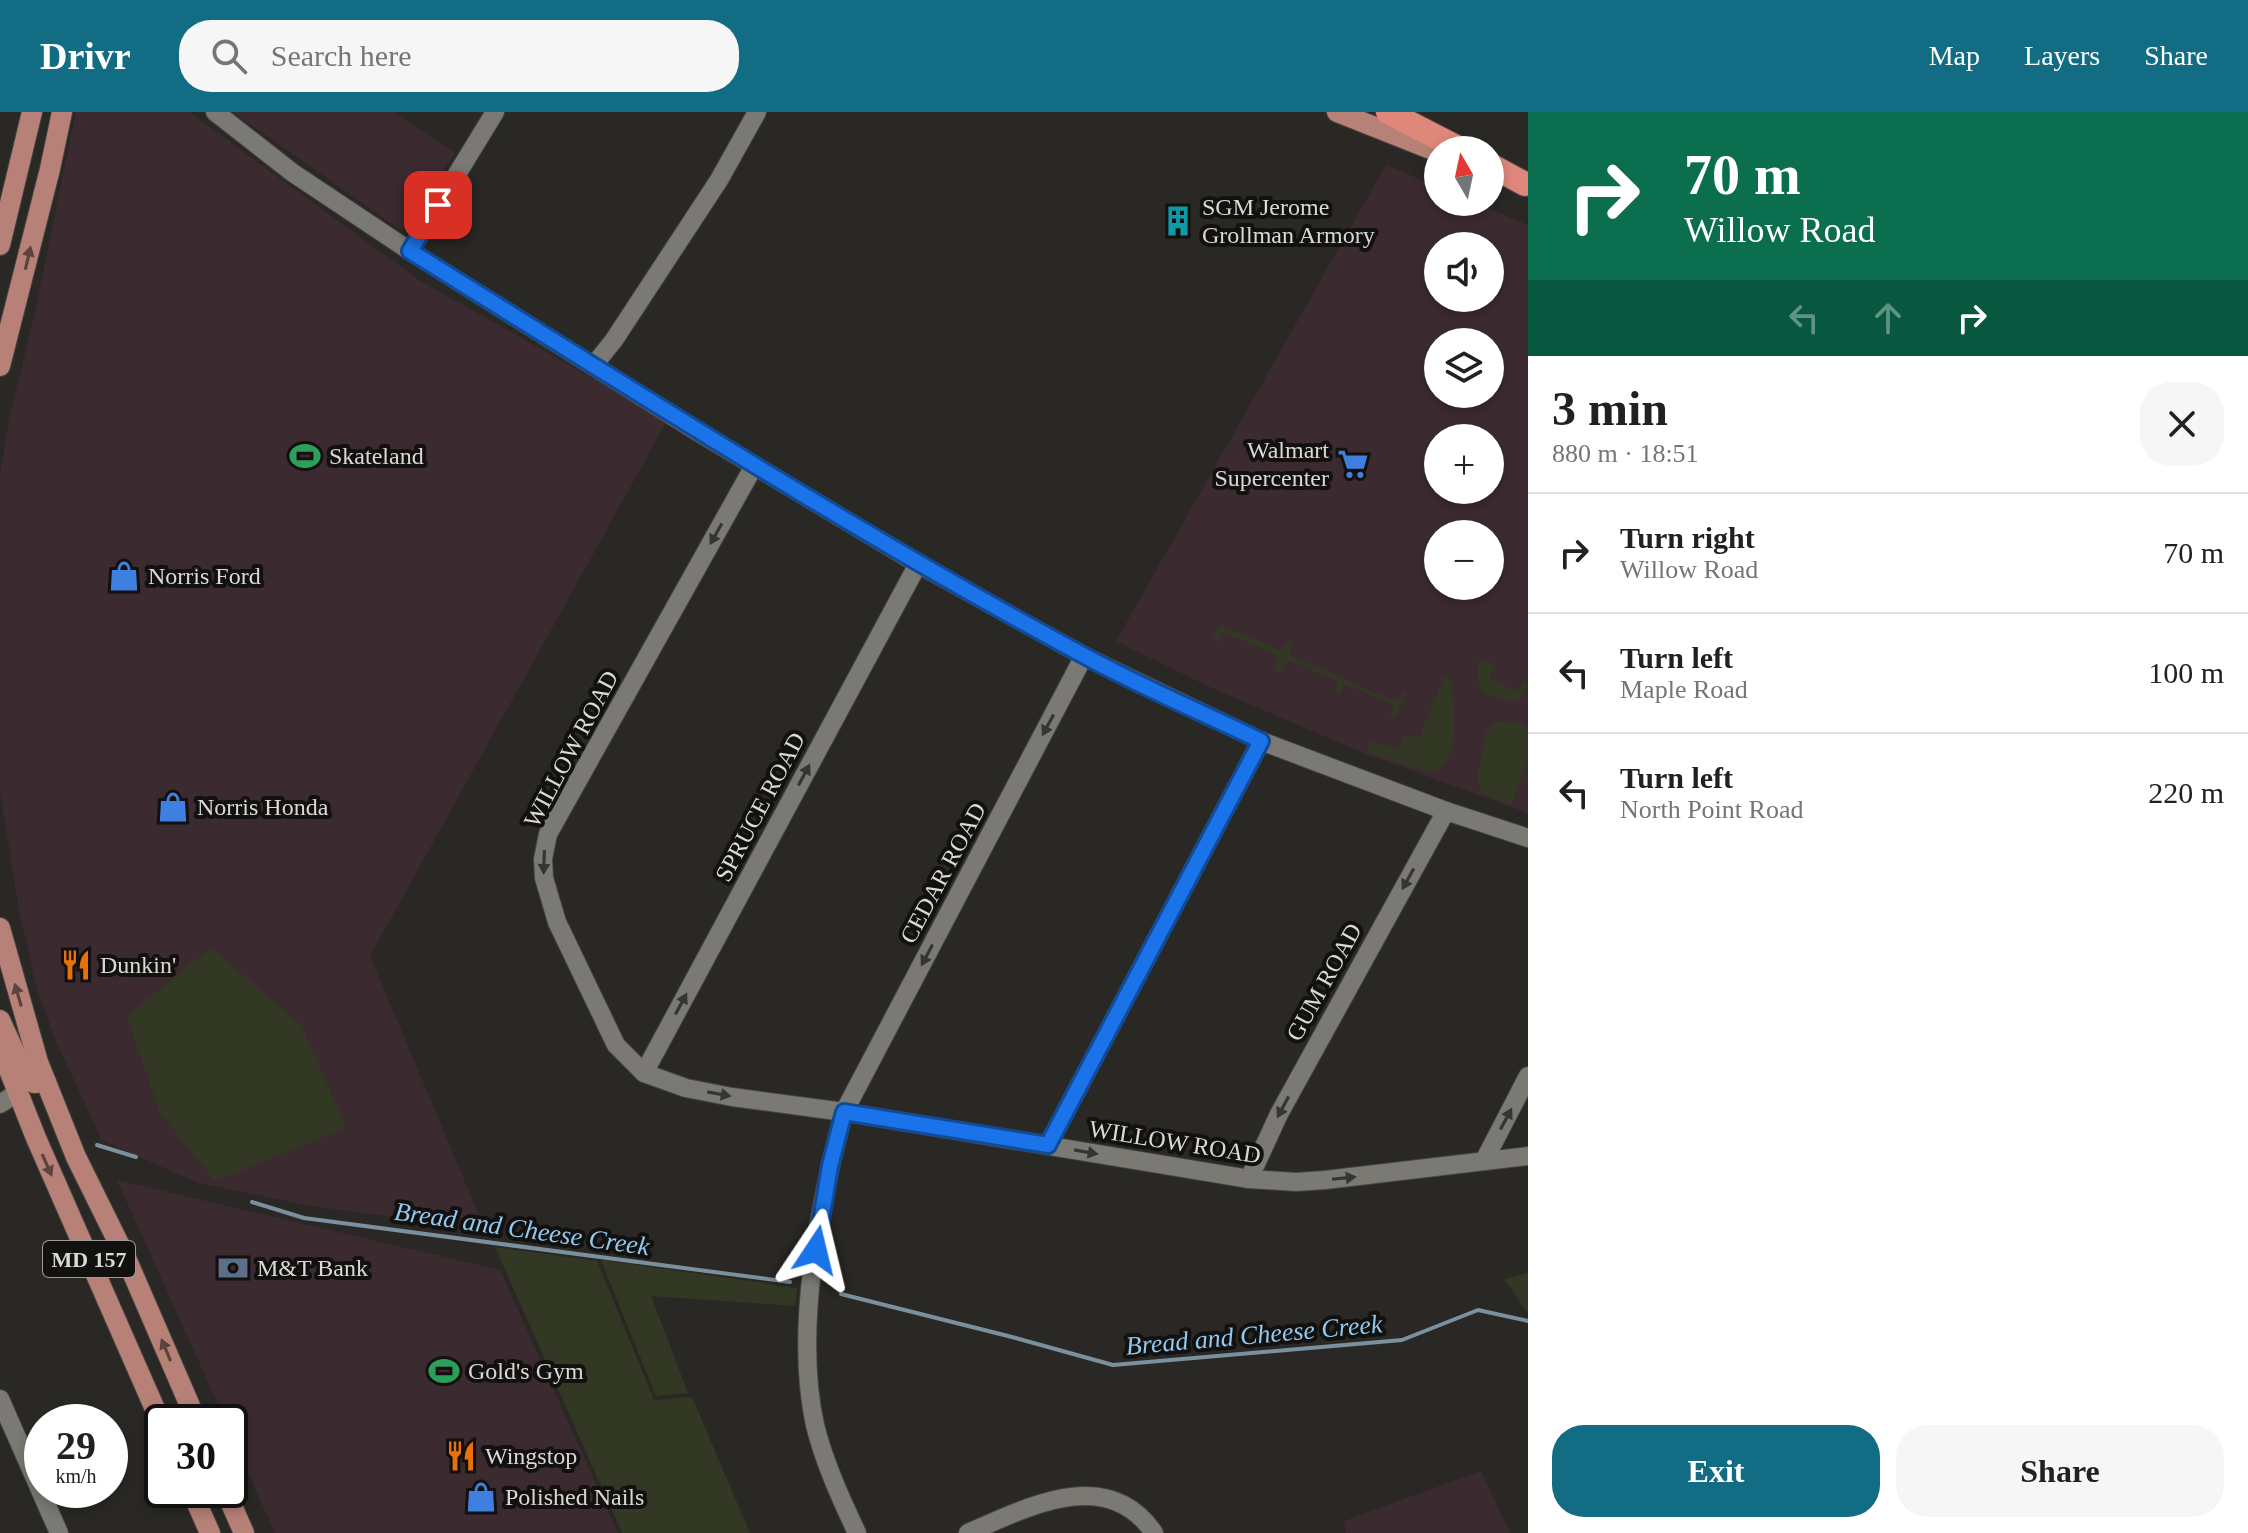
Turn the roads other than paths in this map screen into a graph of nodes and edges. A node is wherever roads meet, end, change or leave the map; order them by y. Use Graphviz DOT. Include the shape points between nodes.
graph roads {
  1 [pos="32,112"];
  2 [pos="62,112"];
  3 [pos="78,112"];
  4 [pos="215,112"];
  5 [pos="495,112"];
  6 [pos="757,112"];
  7 [pos="1337,112"];
  8 [pos="1388,112"];
  9 [pos="1435,136"];
  10 [pos="1424,146"];
  11 [pos="50,169"];
  12 [pos="1504,175"];
  13 [pos="1526,185"];
  14 [pos="0,245"];
  15 [pos="410,251"];
  16 [pos="594,365"];
  17 [pos="0,366"];
  18 [pos="754,466"];
  19 [pos="918,564"];
  20 [pos="1084,656"];
  21 [pos="1261,741"];
  22 [pos="1446,811"];
  23 [pos="1528,838"];
  24 [pos="0,928"];
  25 [pos="0,1020"];
  26 [pos="0,1047"];
  27 [pos="644,1073"];
  28 [pos="1528,1076"];
  29 [pos="46,1082"];
  30 [pos="8,1098"];
  31 [pos="844,1112"];
  32 [pos="1048,1145"];
  33 [pos="1528,1156"];
  34 [pos="76,1157"];
  35 [pos="1484,1161"];
  36 [pos="1249,1179"];
  37 [pos="0,1399"];
  38 [pos="152,1404"];
  39 [pos="189,1404"];
  40 [pos="199,1508"];
  41 [pos="233,1508"];
  42 [pos="59,1533"];
  43 [pos="210,1533"];
  44 [pos="244,1533"];
  45 [pos="857,1533"];
  46 [pos="968,1533"];
  47 [pos="1154,1533"];
  1 -- 14 [label="main road"];
  2 -- 11 [label="main road"];
  3 -- 11 [label="main road"];
  4 -- 15 [label="street" via="293,173"];
  5 -- 15 [label="street"];
  6 -- 16 [label="street" via="719,180"];
  7 -- 10 [label="main road"];
  8 -- 9 [label="highway"];
  17 -- 11 [label="main road, one-way"];
  12 -- 13 [label="highway"];
  15 -- 16 [label="street"];
  16 -- 18 [label="street"];
  18 -- 19 [label="street"];
  18 -- 27 [label="street, WILLOW ROAD, one-way" via="545,845 544,878 557,922 610,1035"];
  19 -- 20 [label="street"];
  27 -- 19 [label="street, SPRUCE ROAD, one-way"];
  20 -- 21 [label="street"];
  20 -- 31 [label="street, CEDAR ROAD, one-way"];
  21 -- 22 [label="street"];
  21 -- 32 [label="street"];
  22 -- 23 [label="street"];
  22 -- 36 [label="street, GUM ROAD, one-way" via="1279,1114"];
  29 -- 24 [label="main road, MD 157, one-way"];
  25 -- 29 [label="main road" via="26,1077"];
  26 -- 30 [label="main road, MD 157"];
  27 -- 31 [label="street, WILLOW ROAD, one-way" via="686,1088"];
  35 -- 28 [label="street, one-way"];
  29 -- 34 [label="main road, MD 157"];
  30 -- 34 [label="main road" via="40,1097 63,1148"];
  30 -- 38 [label="main road, MD 157, one-way"];
  31 -- 32 [label="street, WILLOW ROAD"];
  31 -- 45 [label="street, CEDAR ROAD" via="814,1265 808,1354 816,1427"];
  32 -- 36 [label="street, WILLOW ROAD, one-way"];
  33 -- 35 [label="street, WILLOW ROAD"];
  39 -- 34 [label="main road, MD 157, one-way"];
  36 -- 35 [label="street, WILLOW ROAD, one-way" via="1325,1180"];
  37 -- 42 [label="street"];
  40 -- 43 [label="main road"];
  41 -- 44 [label="main road"];
  46 -- 47 [label="street" via="1065,1496 1115,1502 1142,1518"];
}
